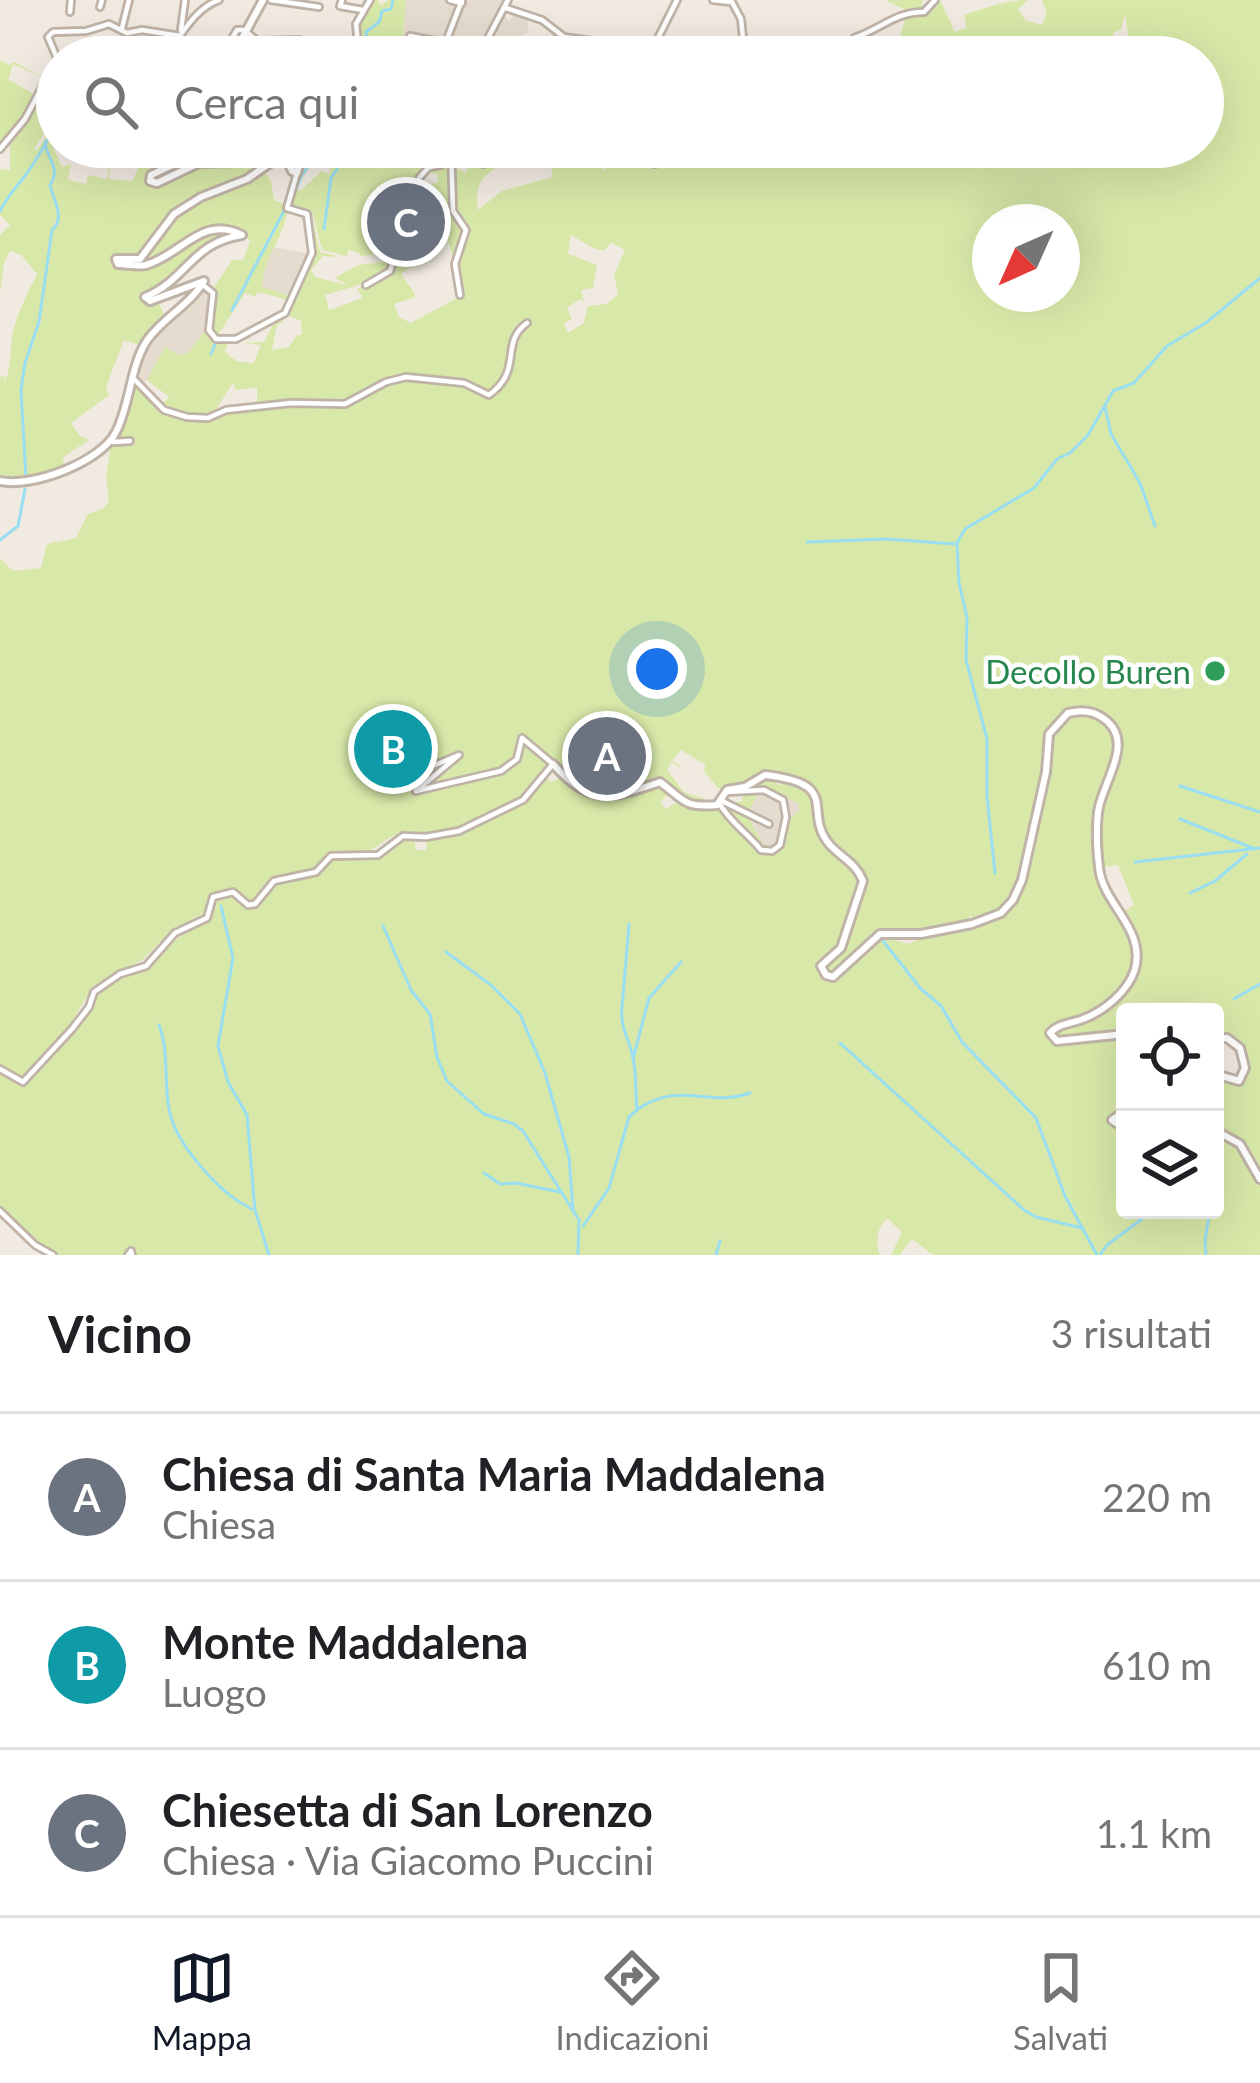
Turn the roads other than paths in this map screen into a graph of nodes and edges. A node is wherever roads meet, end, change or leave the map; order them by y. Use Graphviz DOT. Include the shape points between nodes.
graph roads {
  1 [pos="71,0"];
  2 [pos="129,0"];
  3 [pos="185,0"];
  4 [pos="219,0"];
  5 [pos="266,0"];
  6 [pos="341,0"];
  7 [pos="370,0"];
  8 [pos="450,0"];
  9 [pos="676,0"];
  10 [pos="713,0"];
  11 [pos="934,0"];
  12 [pos="462,1"];
  13 [pos="319,7"];
  14 [pos="507,9"];
  15 [pos="363,10"];
  16 [pos="70,12"];
  17 [pos="122,28"];
  18 [pos="244,30"];
  19 [pos="49,36"];
  20 [pos="180,36"];
  21 [pos="231,36"];
  22 [pos="241,36"];
  23 [pos="252,36"];
  24 [pos="356,36"];
  25 [pos="449,36"];
  26 [pos="491,36"];
  27 [pos="563,36"];
  28 [pos="661,36"];
  29 [pos="743,36"];
  30 [pos="862,36"];
  31 [pos="36,98"];
  32 [pos="0,148"];
  33 [pos="166,168"];
  34 [pos="189,168"];
  35 [pos="263,168"];
  36 [pos="290,168"];
  37 [pos="298,168"];
  38 [pos="428,168"];
  39 [pos="451,168"];
  40 [pos="297,173"];
  41 [pos="203,285"];
  42 [pos="366,285"];
  43 [pos="460,295"];
  44 [pos="527,323"];
  45 [pos="133,380"];
  46 [pos="113,437"];
  47 [pos="130,442"];
  48 [pos="0,481"];
  49 [pos="553,764"];
  50 [pos="435,765"];
  51 [pos="721,799"];
  52 [pos="769,824"];
  53 [pos="1116,1035"];
  54 [pos="1224,1038"];
  55 [pos="0,1070"];
  56 [pos="1224,1077"];
  57 [pos="1224,1135"];
  58 [pos="1260,1179"];
  59 [pos="0,1210"];
  60 [pos="53,1255"];
  1 -- 16 [label="street"];
  2 -- 17 [label="street"];
  3 -- 20 [label="street"];
  4 -- 20 [label="street"];
  5 -- 13 [label="street"];
  5 -- 18 [label="street"];
  6 -- 15 [label="street"];
  7 -- 15 [label="street"];
  8 -- 12 [label="street"];
  9 -- 28 [label="street"];
  10 -- 29 [label="street" via="732,2"];
  11 -- 30 [label="street" via="924,12 902,13"];
  12 -- 25 [label="street"];
  14 -- 26 [label="street"];
  14 -- 27 [label="street"];
  15 -- 24 [label="street"];
  17 -- 19 [label="street"];
  17 -- 20 [label="street"];
  18 -- 21 [label="street"];
  18 -- 22 [label="street"];
  18 -- 23 [label="street"];
  31 -- 32 [label="street"];
  33 -- 34 [label="street" via="150,181"];
  35 -- 41 [label="street" via="174,214 140,259 116,259 143,266 194,234 241,232 210,243 145,299"];
  36 -- 40 [label="street"];
  37 -- 40 [label="street"];
  38 -- 42 [label="street" via="390,271"];
  39 -- 43 [label="street" via="453,211 466,230 455,264"];
  40 -- 41 [label="street" via="287,208 307,214 312,253 285,313 236,339 216,339 209,330 213,293"];
  41 -- 45 [label="street" via="145,344"];
  44 -- 45 [label="street" via="513,339 508,377 489,395 464,383 406,377 345,404 291,403 208,418 164,410"];
  45 -- 46 [label="street"];
  46 -- 47 [label="street"];
  46 -- 48 [label="street" via="50,476"];
  49 -- 50 [label="street" via="523,738 518,759 501,771 418,792 459,754"];
  49 -- 51 [label="street" via="591,795 660,782 680,802"];
  49 -- 55 [label="street" via="523,800 459,831 403,836 378,855 331,856 316,872 274,881 255,904 233,892 213,897 207,918 175,933 146,966 94,992 23,1082"];
  51 -- 51 [label="street" via="735,827 761,850 781,844 781,798 764,790"];
  51 -- 52 [label="street"];
  51 -- 53 [label="street" via="768,775 816,796 825,838 863,880 841,948 821,966 833,977 880,934 972,924 1005,909 1022,880 1048,734 1072,712 1103,718 1118,747 1098,810 1099,869 1134,938 1136,967 1115,999 1050,1033 1057,1041"];
  54 -- 56 [label="street" via="1237,1045 1245,1068 1238,1081"];
  57 -- 58 [label="street" via="1240,1144"];
  59 -- 60 [label="street"];
}
